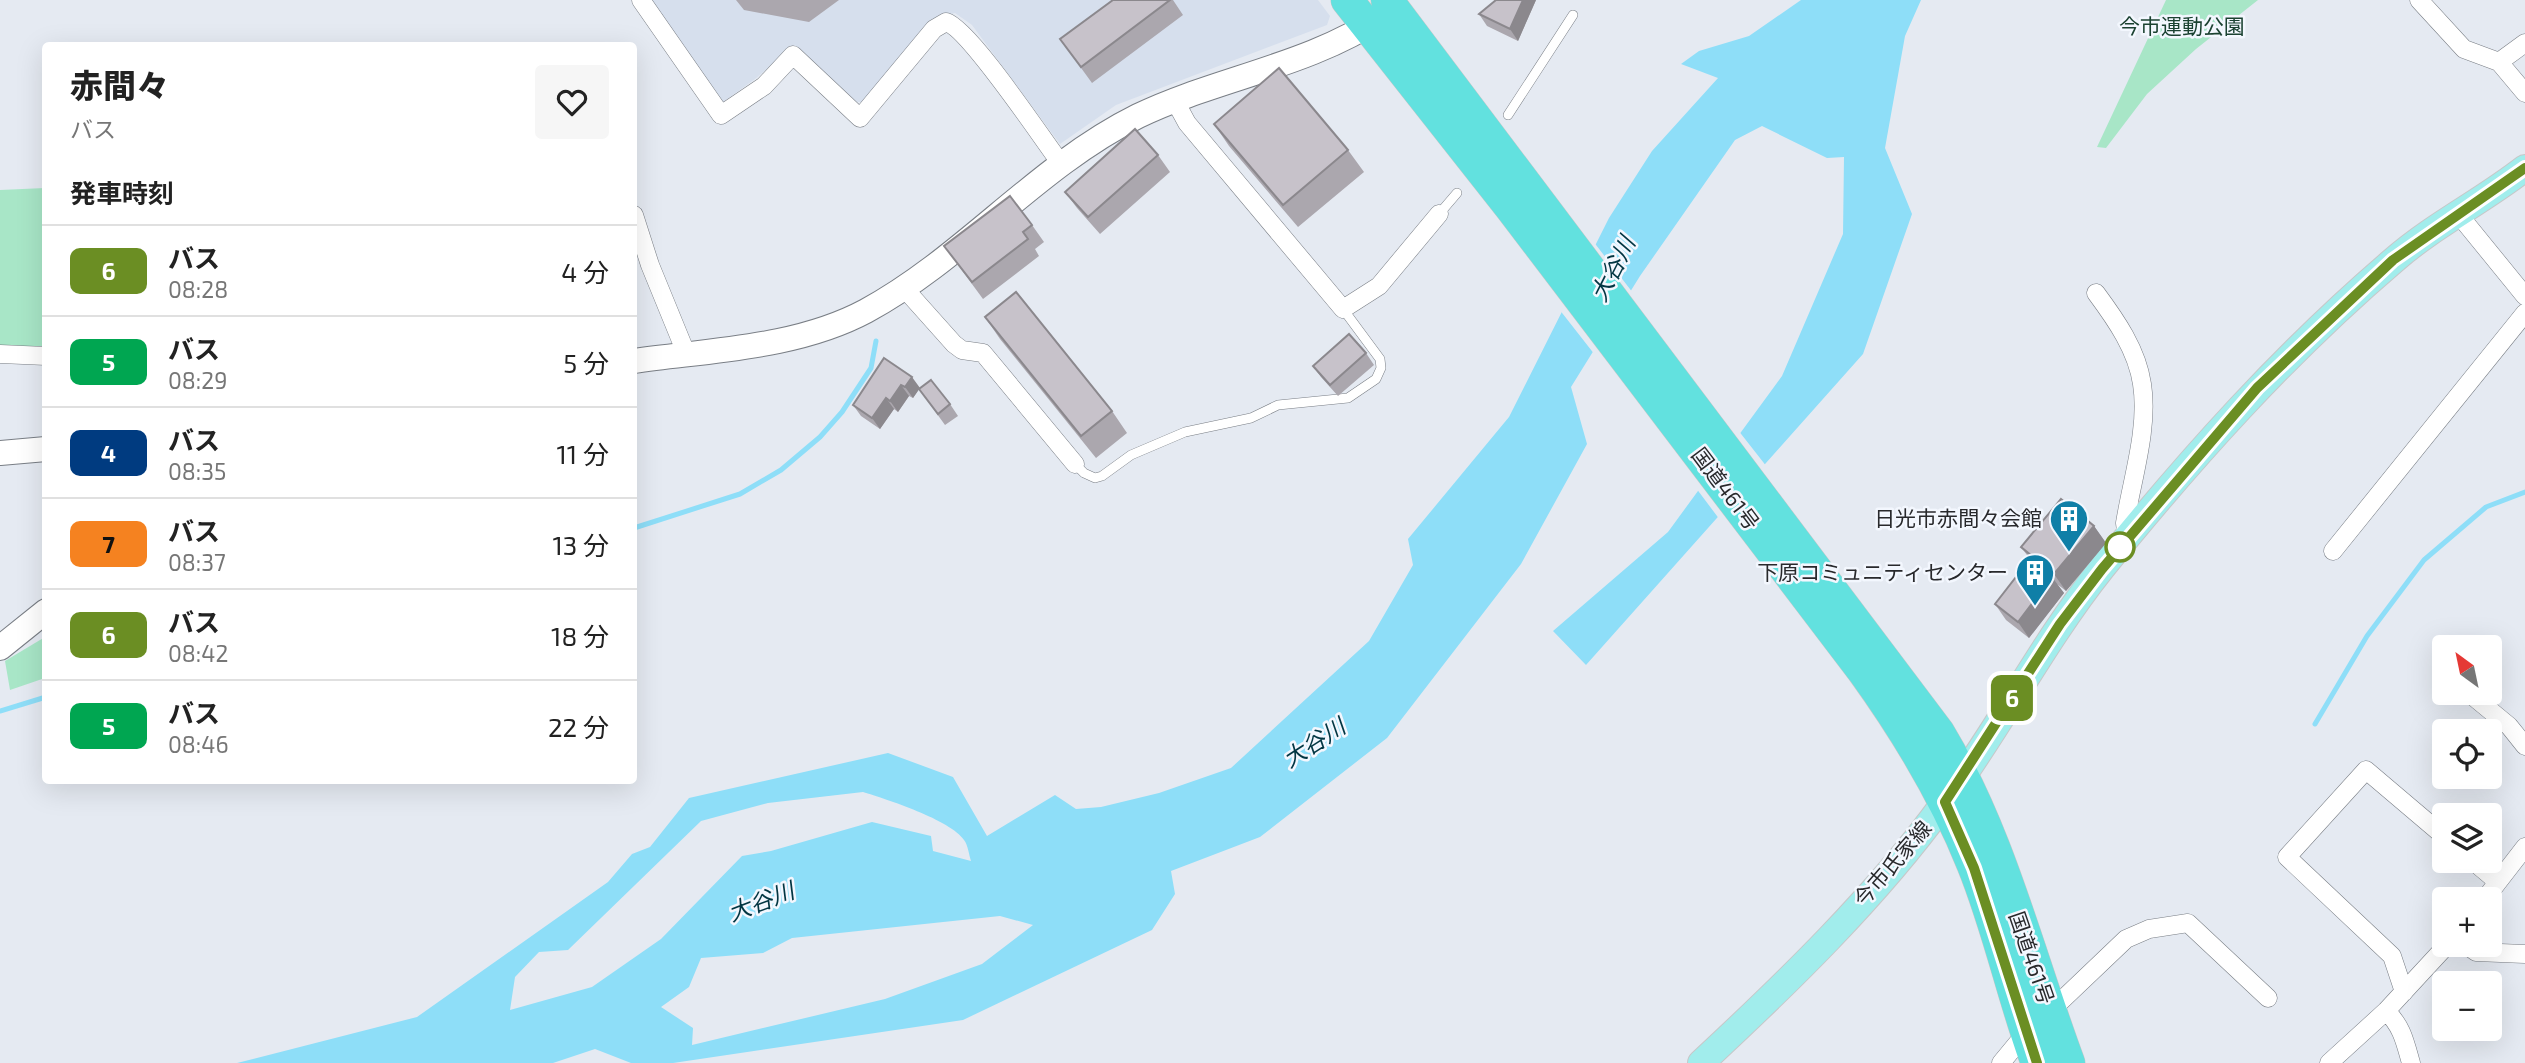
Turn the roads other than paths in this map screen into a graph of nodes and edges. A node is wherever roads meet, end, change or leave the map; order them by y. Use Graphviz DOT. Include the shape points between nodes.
graph roads {
  1 [pos="641,0"];
  2 [pos="1347,0"];
  3 [pos="2418,0"];
  4 [pos="1396,3"];
  5 [pos="1573,16"];
  6 [pos="1367,27"];
  7 [pos="2525,43"];
  8 [pos="2499,62"];
  9 [pos="2525,93"];
  10 [pos="1175,101"];
  11 [pos="1508,115"];
  12 [pos="1062,166"];
  13 [pos="2525,168"];
  14 [pos="1457,193"];
  15 [pos="1516,195"];
  16 [pos="1439,214"];
  17 [pos="2459,215"];
  18 [pos="637,234"];
  19 [pos="642,267"];
  20 [pos="904,288"];
  21 [pos="2096,293"];
  22 [pos="2525,296"];
  23 [pos="1343,309"];
  24 [pos="2525,313"];
  25 [pos="686,353"];
  26 [pos="0,354"];
  27 [pos="42,356"];
  28 [pos="637,360"];
  29 [pos="42,449"];
  30 [pos="0,453"];
  31 [pos="1075,464"];
  32 [pos="2127,538"];
  33 [pos="2333,551"];
  34 [pos="42,614"];
  35 [pos="0,648"];
  36 [pos="1871,660"];
  37 [pos="2484,705"];
  38 [pos="2525,746"];
  39 [pos="1964,775"];
  40 [pos="1945,802"];
  41 [pos="2432,826"];
  42 [pos="2525,847"];
  43 [pos="2487,873"];
  44 [pos="2498,882"];
  45 [pos="2494,887"];
  46 [pos="2502,953"];
  47 [pos="2525,954"];
  48 [pos="2436,957"];
  49 [pos="2404,992"];
  50 [pos="2268,998"];
  51 [pos="2386,1011"];
  52 [pos="2050,1012"];
  53 [pos="2032,1049"];
  54 [pos="1701,1063"];
  55 [pos="2001,1063"];
  56 [pos="2069,1063"];
  57 [pos="2329,1063"];
  58 [pos="2410,1063"];
  1 -- 12 [label="street" via="721,115 764,86 793,54 860,118 934,29 952,23"];
  2 -- 6 [label="highway, 国道461号"];
  3 -- 8 [label="street" via="2464,49"];
  4 -- 6 [label="street"];
  4 -- 15 [label="highway, 国道461号"];
  5 -- 11 [label="lane"];
  6 -- 10 [label="street" via="1329,46"];
  6 -- 15 [label="highway, 国道461号"];
  7 -- 8 [label="street"];
  8 -- 9 [label="street"];
  10 -- 12 [label="street" via="1110,132"];
  10 -- 23 [label="street" via="1187,123"];
  12 -- 20 [label="street"];
  13 -- 17 [label="main road, 今市氏家線"];
  14 -- 16 [label="lane"];
  15 -- 36 [label="highway, 国道461号"];
  16 -- 23 [label="street" via="1379,286"];
  17 -- 22 [label="street"];
  17 -- 32 [label="main road, 今市氏家線" via="2393,260 2265,380"];
  18 -- 19 [label="street"];
  19 -- 25 [label="street"];
  20 -- 25 [label="street" via="824,330"];
  20 -- 31 [label="street" via="954,344 983,353"];
  21 -- 32 [label="street" via="2130,344 2142,384"];
  23 -- 31 [label="lane" via="1380,359 1376,379 1363,391 1334,401 1278,405 1251,418 1185,432 1131,455 1095,478"];
  24 -- 33 [label="street"];
  25 -- 28 [label="street"];
  26 -- 27 [label="street"];
  29 -- 30 [label="street"];
  32 -- 39 [label="main road, 今市氏家線" via="2060,624"];
  34 -- 35 [label="street"];
  36 -- 39 [label="highway, 国道461号" via="1939,733"];
  36 -- 40 [label="highway, 国道461号"];
  37 -- 38 [label="street"];
  39 -- 40 [label="main road, 今市氏家線"];
  39 -- 52 [label="highway, 国道461号"];
  40 -- 53 [label="highway, 国道461号" via="1974,868"];
  40 -- 54 [label="main road, 今市氏家線" via="1892,869"];
  41 -- 49 [label="street" via="2366,770 2287,857 2392,956"];
  42 -- 44 [label="street"];
  43 -- 44 [label="street"];
  44 -- 45 [label="street"];
  46 -- 47 [label="street"];
  48 -- 49 [label="street"];
  49 -- 51 [label="street"];
  50 -- 52 [label="street" via="2195,929 2180,922 2126,939"];
  51 -- 57 [label="street"];
  51 -- 58 [label="street" via="2403,1033"];
  52 -- 53 [label="street"];
  52 -- 56 [label="highway, 国道461号"];
  53 -- 55 [label="street" via="2020,1040"];
}
